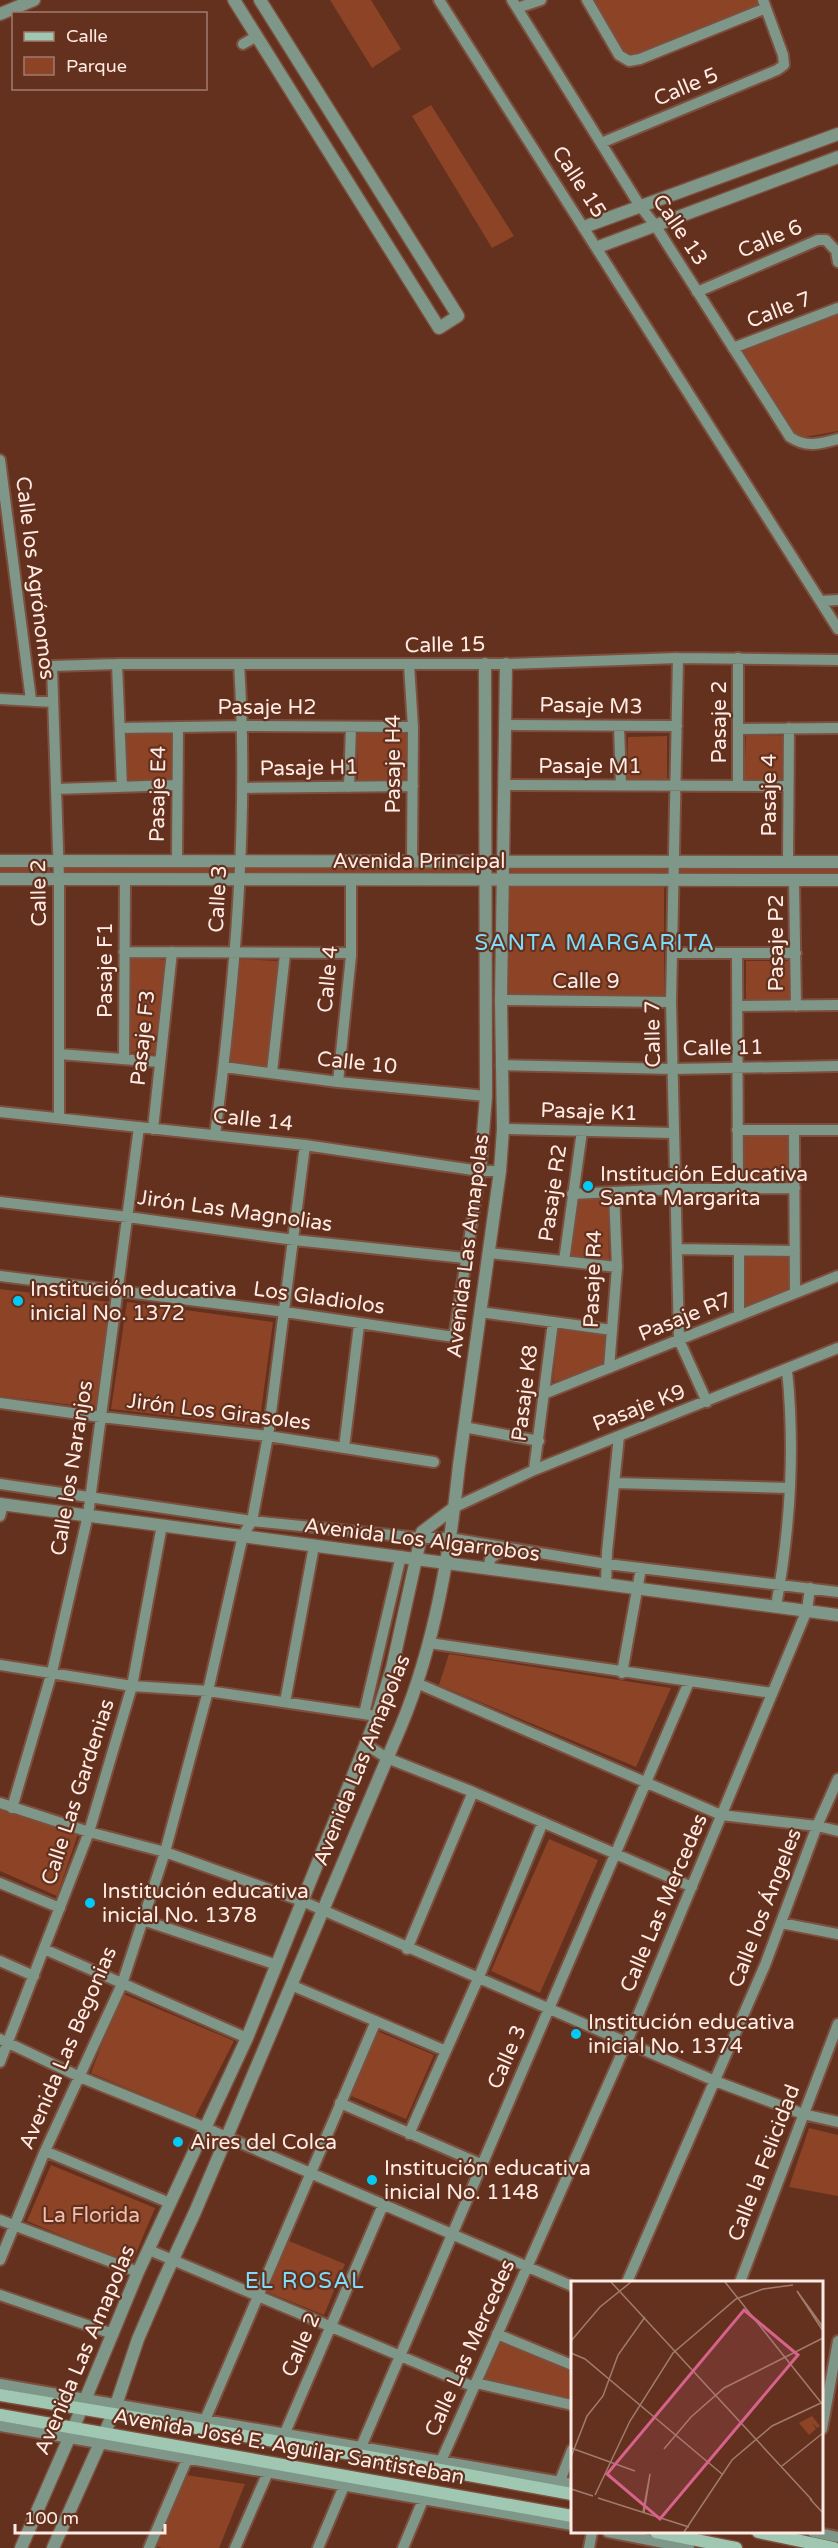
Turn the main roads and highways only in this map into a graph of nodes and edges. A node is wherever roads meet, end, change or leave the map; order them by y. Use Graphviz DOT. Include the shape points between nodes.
graph roads {
  1 [pos="0,2395"];
  2 [pos="0,2415"];
  3 [pos="571,2494"];
  4 [pos="571,2517"];
  5 [pos="661,2533"];
  6 [pos="763,2533"];
  7 [pos="736,2548"];
  8 [pos="834,2548"];
  1 -- 3 [label="main road, Avenida José E. Aguilar Santisteban" via="83,2403"];
  2 -- 4 [label="main road, Avenida José E. Aguilar Santisteban" via="102,2439"];
  5 -- 7 [label="main road"];
  6 -- 8 [label="main road"];
}
